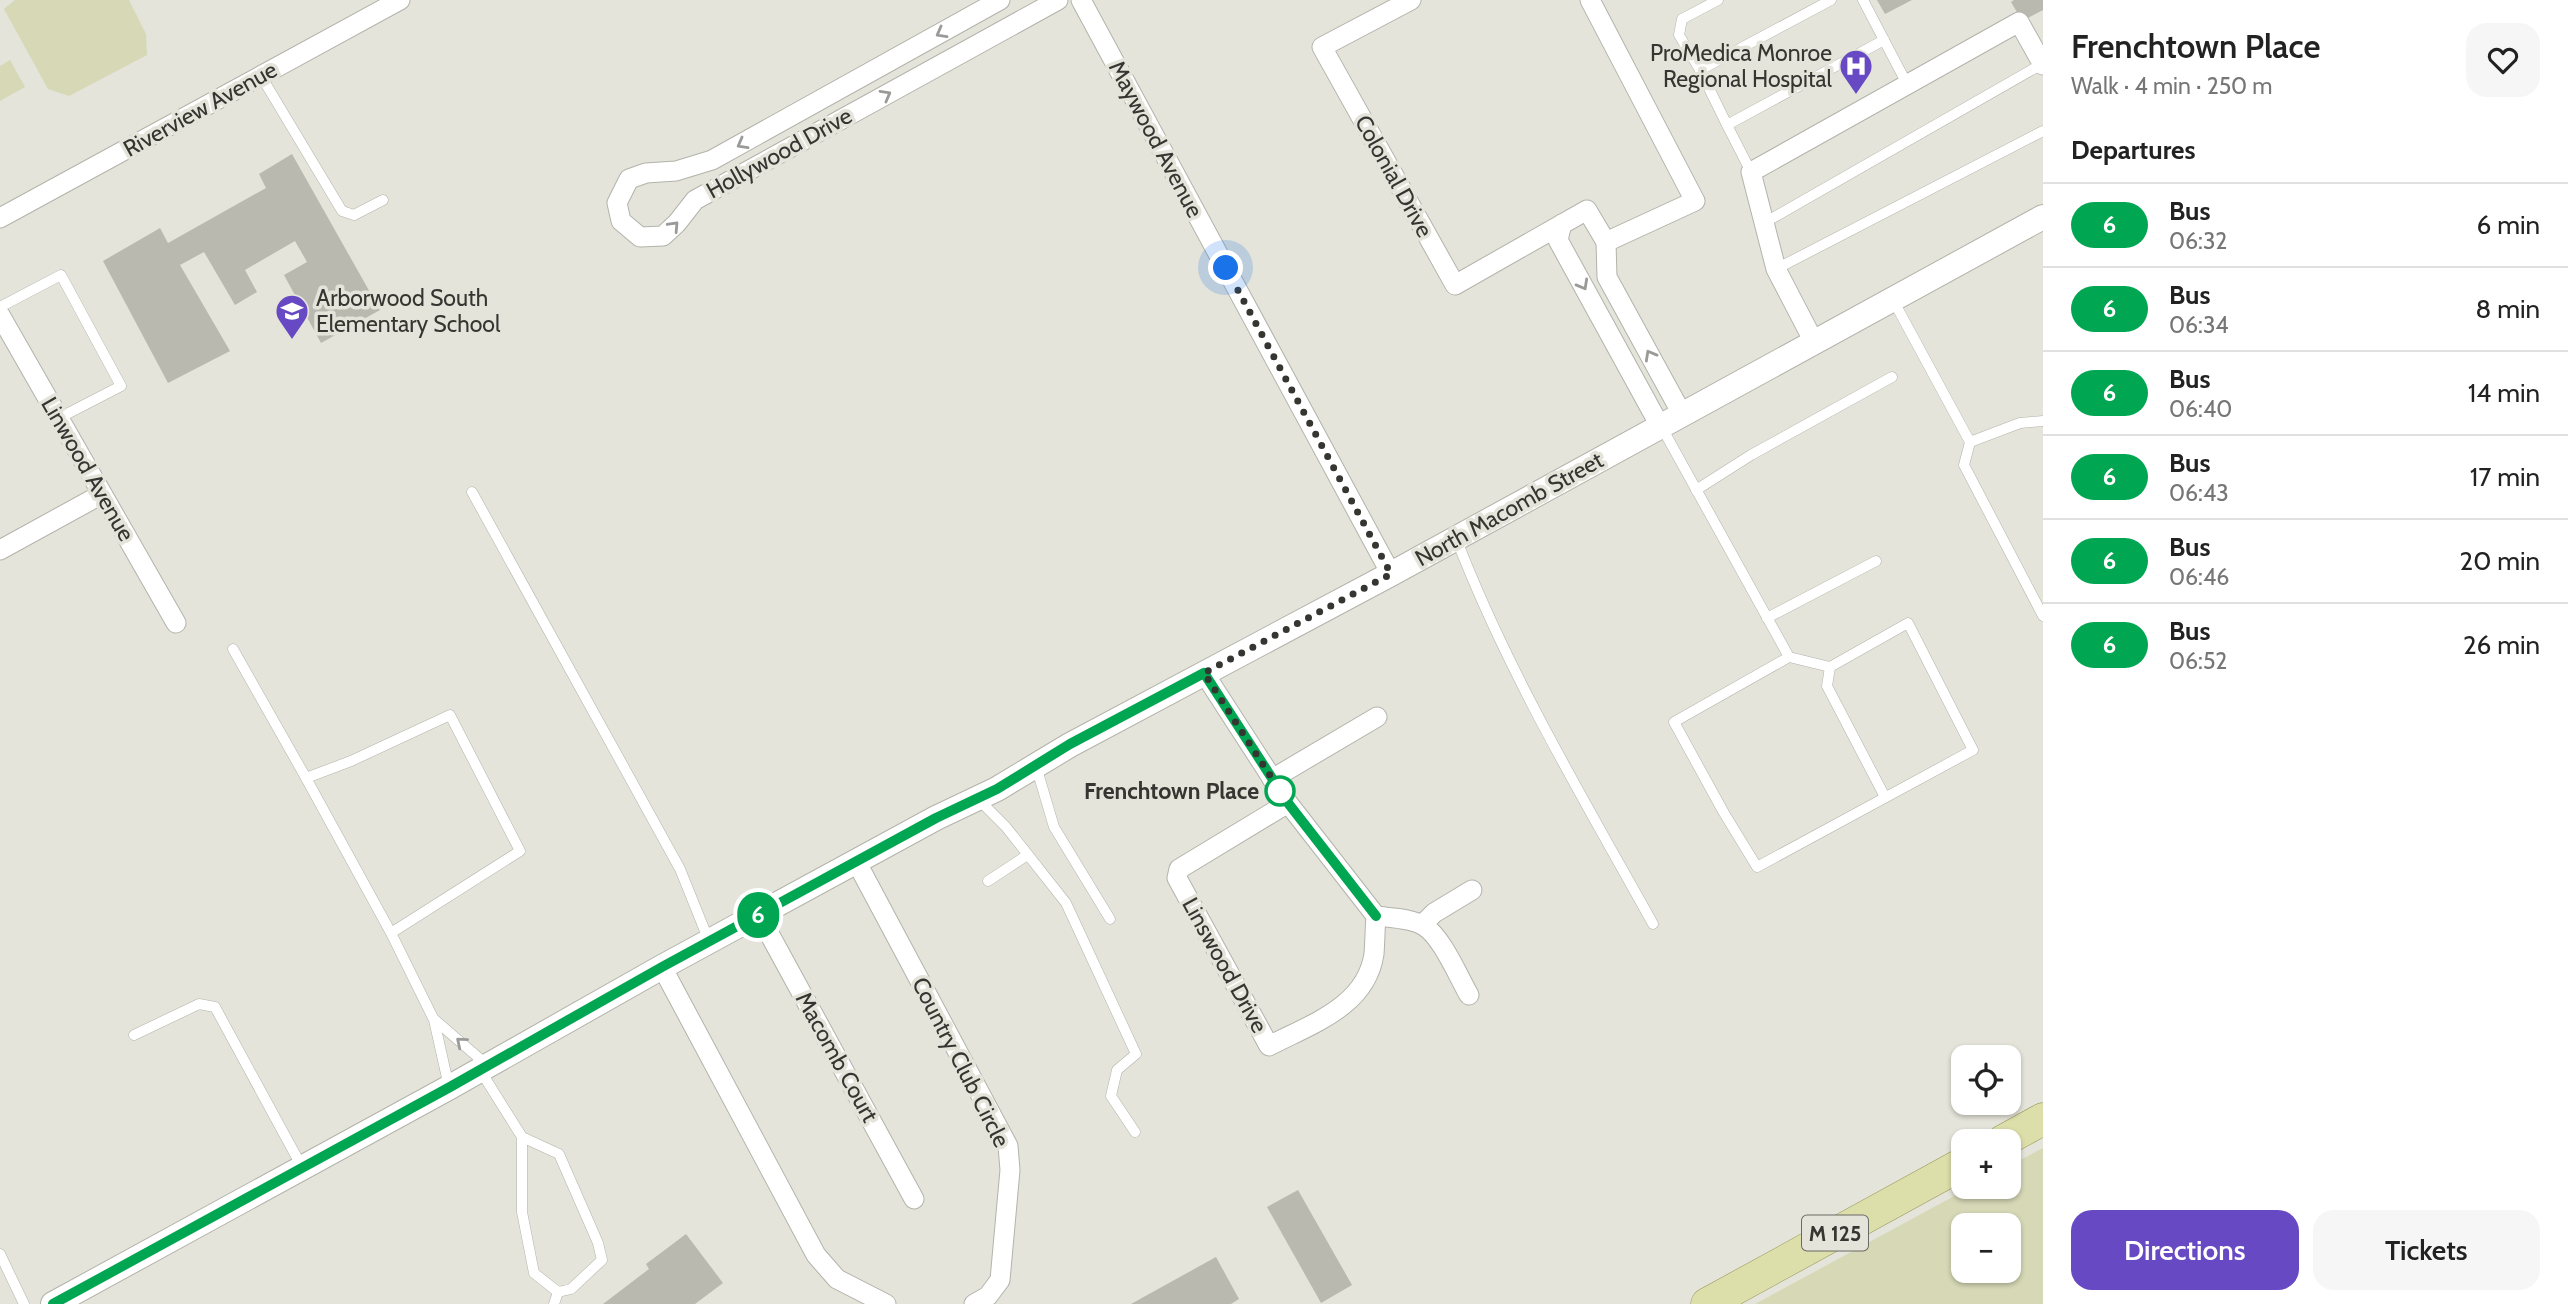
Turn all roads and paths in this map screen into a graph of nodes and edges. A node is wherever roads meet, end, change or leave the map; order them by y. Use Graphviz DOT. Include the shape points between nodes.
graph roads {
  1 [pos="400,0"];
  2 [pos="1000,0"];
  3 [pos="1058,0"];
  4 [pos="1081,0"];
  5 [pos="1411,0"];
  6 [pos="1590,0"];
  7 [pos="1718,0"];
  8 [pos="1831,0"];
  9 [pos="1863,0"];
  10 [pos="1884,40"];
  11 [pos="2043,65"];
  12 [pos="1700,70"];
  13 [pos="261,76"];
  14 [pos="1907,84"];
  15 [pos="1727,125"];
  16 [pos="2043,131"];
  17 [pos="1751,172"];
  18 [pos="383,200"];
  19 [pos="0,218"];
  20 [pos="2043,218"];
  21 [pos="1764,223"];
  22 [pos="1562,224"];
  23 [pos="1606,242"];
  24 [pos="1776,269"];
  25 [pos="1892,300"];
  26 [pos="0,307"];
  27 [pos="0,315"];
  28 [pos="1814,342"];
  29 [pos="1892,377"];
  30 [pos="1682,414"];
  31 [pos="59,418"];
  32 [pos="2043,421"];
  33 [pos="1660,426"];
  34 [pos="1970,442"];
  35 [pos="1696,489"];
  36 [pos="472,492"];
  37 [pos="102,494"];
  38 [pos="1456,538"];
  39 [pos="0,550"];
  40 [pos="1876,561"];
  41 [pos="1391,574"];
  42 [pos="2043,616"];
  43 [pos="1767,618"];
  44 [pos="176,623"];
  45 [pos="233,649"];
  46 [pos="1789,657"];
  47 [pos="1830,667"];
  48 [pos="1204,673"];
  49 [pos="1377,717"];
  50 [pos="1036,766"];
  51 [pos="306,778"];
  52 [pos="1272,779"];
  53 [pos="1885,797"];
  54 [pos="978,798"];
  55 [pos="1288,803"];
  56 [pos="1026,856"];
  57 [pos="857,863"];
  58 [pos="988,881"];
  59 [pos="1472,890"];
  60 [pos="759,915"];
  61 [pos="1376,916"];
  62 [pos="1110,919"];
  63 [pos="1653,924"];
  64 [pos="1423,925"];
  65 [pos="391,933"];
  66 [pos="709,942"];
  67 [pos="662,967"];
  68 [pos="1469,995"];
  69 [pos="434,1020"];
  70 [pos="134,1035"];
  71 [pos="484,1067"];
  72 [pos="450,1087"];
  73 [pos="2043,1119"];
  74 [pos="2021,1131"];
  75 [pos="1135,1132"];
  76 [pos="522,1137"];
  77 [pos="302,1168"];
  78 [pos="1951,1170"];
  79 [pos="914,1199"];
  80 [pos="0,1254"];
  81 [pos="558,1292"];
  82 [pos="57,1303"];
  83 [pos="24,1304"];
  84 [pos="554,1304"];
  85 [pos="886,1304"];
  86 [pos="974,1304"];
  87 [pos="1707,1304"];
  1 -- 13 [label="street, Riverview Avenue"];
  2 -- 3 [label="street, Hollywood Drive, one-way" via="712,160 629,179 617,203 621,221 640,237 663,236 695,200"];
  4 -- 41 [label="street, Maywood Avenue"];
  5 -- 22 [label="street, Colonial Drive" via="1322,47 1455,285"];
  6 -- 23 [label="street" via="1695,201"];
  7 -- 12 [label="lane" via="1682,19 1679,35"];
  8 -- 12 [label="lane"];
  9 -- 10 [label="lane"];
  10 -- 14 [label="lane"];
  10 -- 15 [label="lane"];
  11 -- 14 [label="street" via="2019,22"];
  11 -- 21 [label="lane"];
  12 -- 15 [label="lane"];
  13 -- 18 [label="lane" via="342,211 354,215"];
  13 -- 19 [label="street, Riverview Avenue"];
  14 -- 17 [label="street"];
  15 -- 17 [label="lane"];
  16 -- 24 [label="lane"];
  17 -- 21 [label="street"];
  20 -- 25 [label="street, North Macomb Street"];
  21 -- 24 [label="street"];
  22 -- 23 [label="street, Colonial Drive" via="1587,210"];
  22 -- 33 [label="street, one-way" via="1558,240"];
  30 -- 23 [label="street, Colonial Drive, one-way" via="1607,277"];
  24 -- 28 [label="street"];
  25 -- 28 [label="street, North Macomb Street"];
  25 -- 34 [label="lane"];
  26 -- 31 [label="lane" via="61,275 121,386"];
  27 -- 31 [label="street, Linwood Avenue"];
  28 -- 30 [label="street, North Macomb Street"];
  29 -- 35 [label="lane"];
  30 -- 33 [label="street, North Macomb Street"];
  31 -- 37 [label="street, Linwood Avenue"];
  32 -- 34 [label="lane" via="2020,423"];
  33 -- 35 [label="lane"];
  33 -- 38 [label="street, North Macomb Street"];
  34 -- 42 [label="lane" via="1964,465"];
  35 -- 43 [label="lane"];
  36 -- 66 [label="lane" via="680,869"];
  37 -- 39 [label="street"];
  37 -- 44 [label="street, Linwood Avenue"];
  38 -- 41 [label="street, North Macomb Street"];
  38 -- 63 [label="lane" via="1503,649"];
  40 -- 43 [label="lane"];
  41 -- 48 [label="street, North Macomb Street"];
  43 -- 46 [label="lane"];
  45 -- 51 [label="lane"];
  46 -- 47 [label="lane"];
  46 -- 53 [label="lane" via="1674,722 1757,867"];
  47 -- 53 [label="lane" via="1827,686"];
  47 -- 53 [label="lane" via="1908,623 1973,750"];
  48 -- 50 [label="street, North Macomb Street"];
  48 -- 52 [label="street"];
  49 -- 52 [label="street"];
  50 -- 54 [label="street, North Macomb Street"];
  50 -- 62 [label="lane" via="1054,827"];
  51 -- 65 [label="lane"];
  51 -- 65 [label="lane" via="450,715 520,851"];
  52 -- 55 [label="street"];
  54 -- 56 [label="lane"];
  54 -- 57 [label="street, North Macomb Street"];
  55 -- 61 [label="street"];
  55 -- 61 [label="street, Linswood Drive" via="1179,869 1177,878 1269,1046 1356,995 1373,955"];
  56 -- 58 [label="lane"];
  56 -- 75 [label="lane" via="1066,903 1136,1054 1117,1070 1111,1096"];
  57 -- 60 [label="street, North Macomb Street"];
  57 -- 86 [label="street, Country Club Circle" via="1008,1146 1000,1280 988,1296"];
  59 -- 64 [label="street"];
  60 -- 66 [label="street, North Macomb Street"];
  60 -- 79 [label="street, Macomb Court"];
  61 -- 64 [label="street"];
  64 -- 68 [label="street" via="1434,934"];
  65 -- 69 [label="lane"];
  66 -- 67 [label="street, North Macomb Street"];
  67 -- 71 [label="street, North Macomb Street"];
  67 -- 85 [label="street" via="816,1255 837,1279"];
  71 -- 69 [label="lane, one-way"];
  69 -- 72 [label="lane"];
  70 -- 77 [label="lane" via="198,1004 215,1007"];
  71 -- 72 [label="street, North Macomb Street"];
  71 -- 76 [label="lane"];
  72 -- 77 [label="street, North Macomb Street"];
  73 -- 74 [label="main road"];
  76 -- 81 [label="lane" via="522,1212 534,1273"];
  76 -- 81 [label="lane" via="559,1154 602,1260 571,1289"];
  77 -- 82 [label="street, North Macomb Street"];
  78 -- 87 [label="main road, M 125"];
  80 -- 83 [label="lane"];
  81 -- 84 [label="lane"];
}
